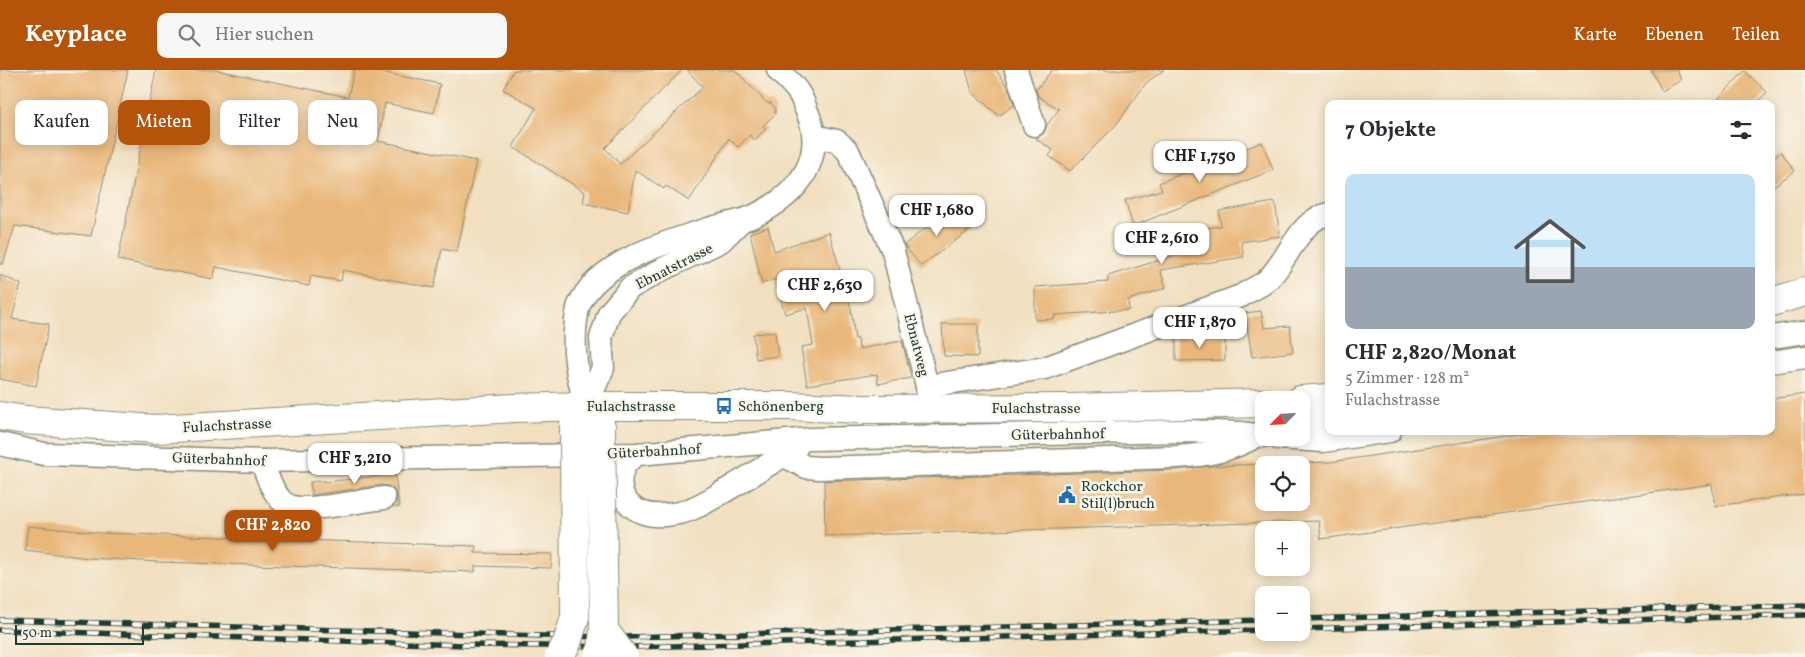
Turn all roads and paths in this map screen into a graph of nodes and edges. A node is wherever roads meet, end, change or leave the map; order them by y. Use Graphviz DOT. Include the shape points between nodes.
graph roads {
  1 [pos="778,70"];
  2 [pos="1016,70"];
  3 [pos="1034,125"];
  4 [pos="814,136"];
  5 [pos="1325,215"];
  6 [pos="740,222"];
  7 [pos="1805,292"];
  8 [pos="1775,301"];
  9 [pos="1805,332"];
  10 [pos="1775,336"];
  11 [pos="1805,342"];
  12 [pos="1775,346"];
  13 [pos="1805,357"];
  14 [pos="1775,361"];
  15 [pos="928,397"];
  16 [pos="1325,398"];
  17 [pos="1310,399"];
  18 [pos="1255,403"];
  19 [pos="0,416"];
  20 [pos="587,420"];
  21 [pos="1325,420"];
  22 [pos="1310,425"];
  23 [pos="1255,434"];
  24 [pos="1364,435"];
  25 [pos="1310,439"];
  26 [pos="811,440"];
  27 [pos="1255,441"];
  28 [pos="0,444"];
  29 [pos="44,454"];
  30 [pos="638,454"];
  31 [pos="784,456"];
  32 [pos="262,461"];
  33 [pos="0,462"];
  34 [pos="384,498"];
  35 [pos="575,617"];
  36 [pos="604,630"];
  37 [pos="559,657"];
  38 [pos="593,657"];
  39 [pos="598,657"];
  40 [pos="624,657"];
  1 -- 4 [label="street, Ebnatstrasse" via="798,92 810,117"];
  2 -- 3 [label="street"];
  4 -- 6 [label="street, Ebnatstrasse" via="813,157 802,180 776,203"];
  4 -- 15 [label="street, Ebnatweg" via="837,141 848,151 893,251"];
  5 -- 15 [label="street" via="1306,225 1287,256 1265,282 1241,296 1045,368"];
  6 -- 20 [label="street, Ebnatstrasse" via="721,241 630,288 608,313 601,338 603,368"];
  6 -- 20 [label="street, Ebnatstrasse" via="715,227 645,251 597,279 578,306 574,337 576,368"];
  7 -- 8 [label="main road"];
  9 -- 10 [label="street"];
  11 -- 12 [label="street"];
  13 -- 14 [label="street"];
  15 -- 18 [label="main road, Fulachstrasse" via="1070,408"];
  15 -- 20 [label="main road, Fulachstrasse" via="863,409 780,406"];
  16 -- 17 [label="main road"];
  19 -- 20 [label="main road, Fulachstrasse" via="156,429 514,408"];
  20 -- 35 [label="main road, bridge"];
  20 -- 36 [label="main road, bridge"];
  21 -- 22 [label="street"];
  23 -- 26 [label="street, Güterbahnhof" via="1185,431"];
  24 -- 25 [label="street, Güterbahnhof" via="1324,441"];
  26 -- 30 [label="street, Güterbahnhof"];
  26 -- 31 [label="street"];
  27 -- 31 [label="street" via="1228,450 1176,457 818,468 806,467"];
  28 -- 29 [label="street, Güterbahnhof"];
  29 -- 32 [label="street, Güterbahnhof"];
  29 -- 33 [label="street, Güterbahnhof"];
  30 -- 31 [label="street" via="626,463 620,486 631,506 645,514 662,515 692,509"];
  30 -- 32 [label="street, Güterbahnhof"];
  32 -- 34 [label="street" via="274,490 291,507"];
  35 -- 37 [label="main road, bridge" via="568,643"];
  35 -- 38 [label="main road"];
  36 -- 39 [label="main road, bridge"];
  36 -- 40 [label="main road, bridge"];
}
